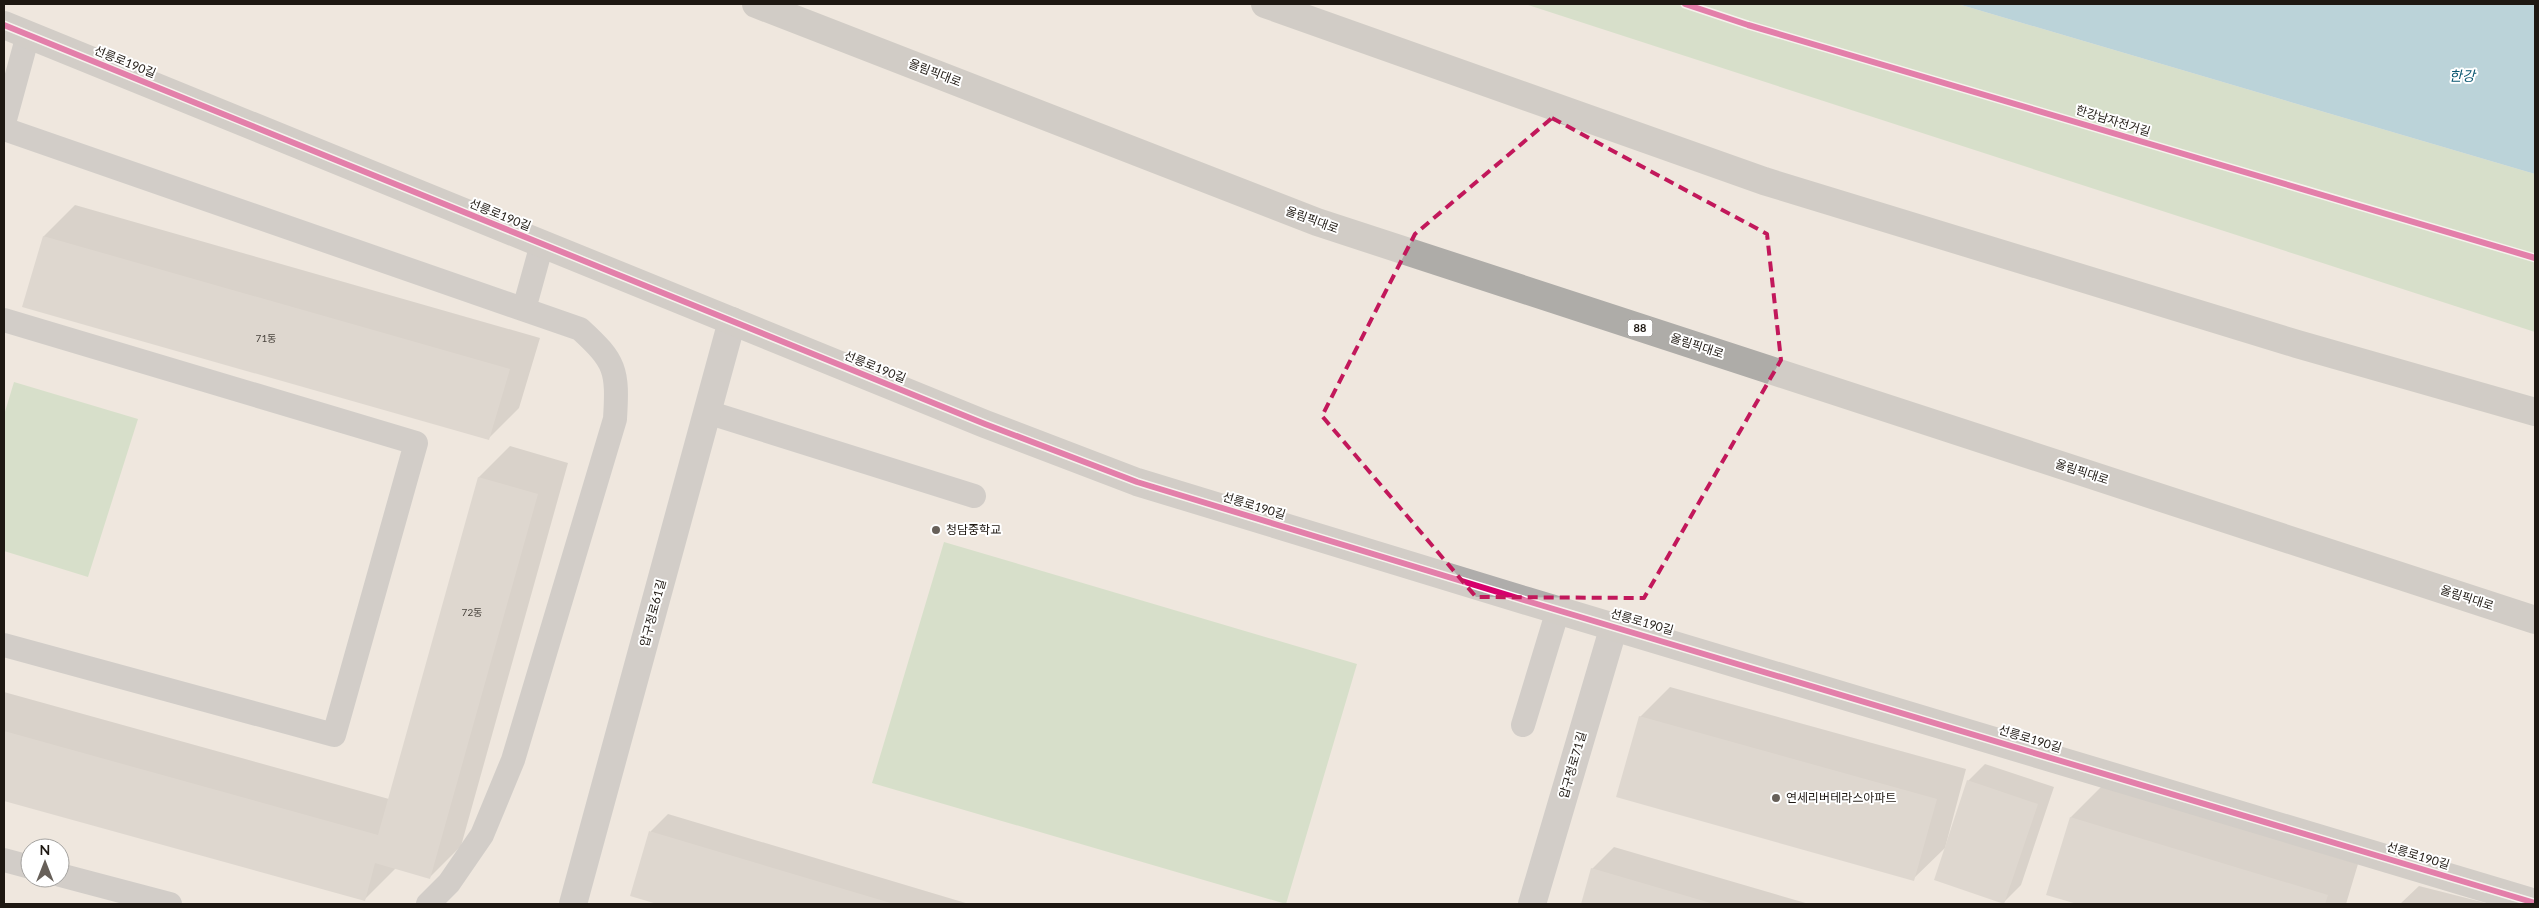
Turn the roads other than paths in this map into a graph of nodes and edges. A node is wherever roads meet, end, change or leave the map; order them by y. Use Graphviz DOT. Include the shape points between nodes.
graph roads {
  1 [pos="756,4"];
  2 [pos="1265,4"];
  3 [pos="16,30"];
  4 [pos="4,123"];
  5 [pos="4,129"];
  6 [pos="542,244"];
  7 [pos="524,309"];
  8 [pos="4,320"];
  9 [pos="732,321"];
  10 [pos="707,412"];
  11 [pos="2535,412"];
  12 [pos="974,496"];
  13 [pos="1558,610"];
  14 [pos="2535,620"];
  15 [pos="1614,626"];
  16 [pos="4,645"];
  17 [pos="1522,725"];
  18 [pos="4,860"];
  19 [pos="20,864"];
  20 [pos="70,878"];
  21 [pos="2525,902"];
  22 [pos="170,904"];
  23 [pos="428,904"];
  24 [pos="574,904"];
  25 [pos="1532,904"];
  1 -- 14 [label="highway, 올림픽대로 / 88" via="1316,222"];
  2 -- 11 [label="highway" via="1764,181 2297,344"];
  3 -- 4 [label="lane"];
  3 -- 6 [label="street, 선릉로190길"];
  5 -- 7 [label="lane"];
  6 -- 7 [label="lane"];
  6 -- 9 [label="street, 선릉로190길"];
  7 -- 23 [label="lane" via="580,329 605,352 618,381 615,418 513,760 482,835 449,883"];
  8 -- 16 [label="lane" via="416,443 334,735"];
  9 -- 10 [label="street, 압구정로61길"];
  9 -- 13 [label="street, 선릉로190길" via="1137,482"];
  10 -- 12 [label="lane"];
  10 -- 24 [label="street, 압구정로61길"];
  13 -- 15 [label="street, 선릉로190길"];
  13 -- 17 [label="lane"];
  15 -- 21 [label="street, 선릉로190길"];
  15 -- 25 [label="street, 압구정로71길"];
  18 -- 19 [label="lane"];
  20 -- 22 [label="lane"];
}
